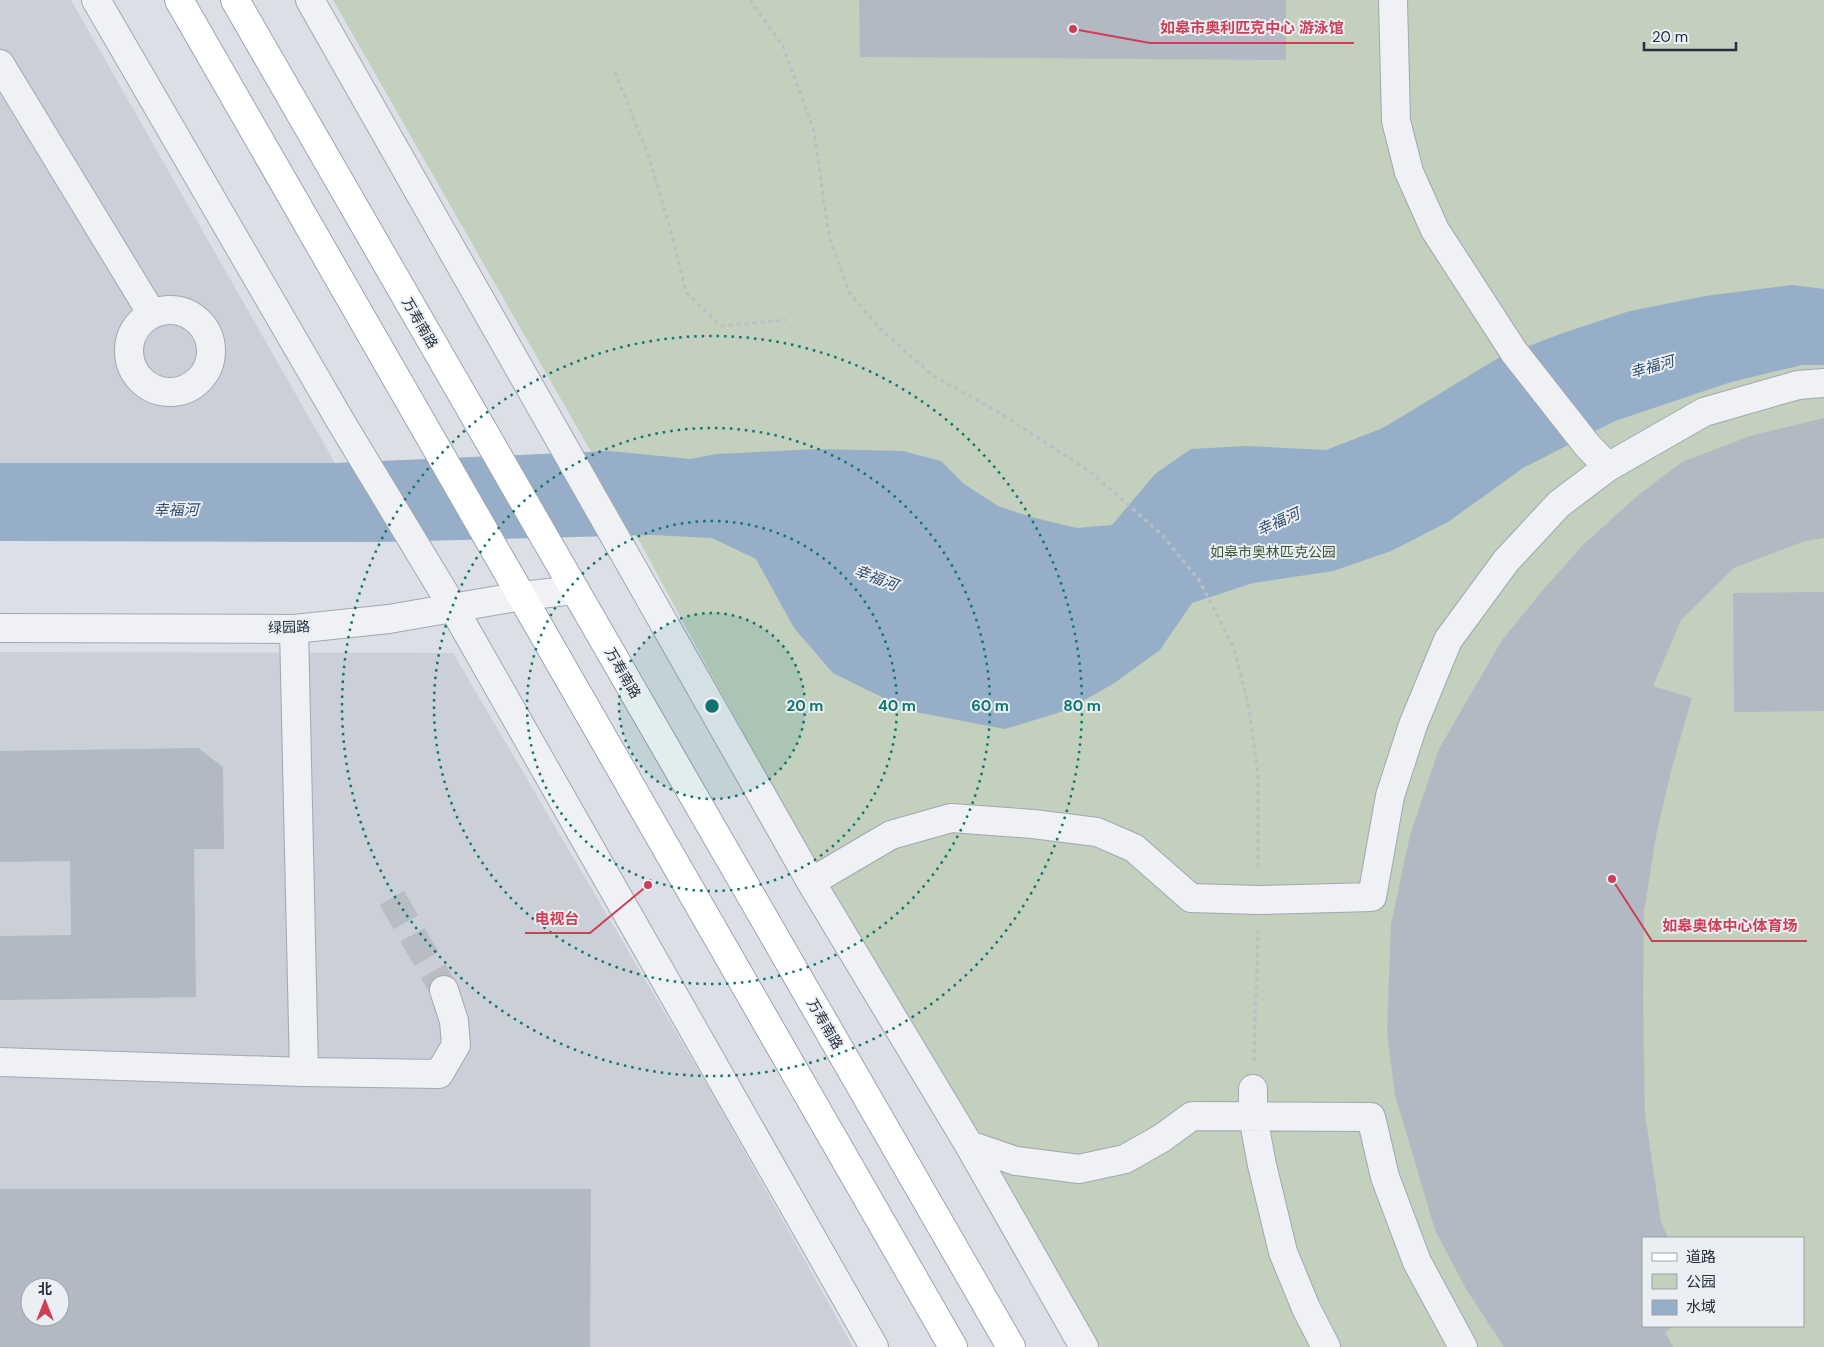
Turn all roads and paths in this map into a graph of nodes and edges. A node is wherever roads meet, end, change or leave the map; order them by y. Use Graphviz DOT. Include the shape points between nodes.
graph roads {
  1 [pos="96,0"];
  2 [pos="179,0"];
  3 [pos="235,0"];
  4 [pos="310,0"];
  5 [pos="750,0"];
  6 [pos="1393,0"];
  7 [pos="0,64"];
  8 [pos="615,72"];
  9 [pos="152,314"];
  10 [pos="786,320"];
  11 [pos="1824,383"];
  12 [pos="1608,468"];
  13 [pos="575,590"];
  14 [pos="522,596"];
  15 [pos="454,609"];
  16 [pos="0,628"];
  17 [pos="294,629"];
  18 [pos="810,882"];
  19 [pos="1258,900"];
  20 [pos="444,990"];
  21 [pos="0,1062"];
  22 [pos="304,1072"];
  23 [pos="1253,1089"];
  24 [pos="1253,1117"];
  25 [pos="969,1145"];
  26 [pos="874,1347"];
  27 [pos="953,1347"];
  28 [pos="1011,1347"];
  29 [pos="1084,1347"];
  30 [pos="1326,1347"];
  31 [pos="1463,1347"];
  1 -- 15 [label="street" via="341,422"];
  2 -- 14 [label="main road"];
  3 -- 13 [label="main road, 万寿南路"];
  4 -- 18 [label="street"];
  5 -- 19 [label="path" via="783,46 814,131 829,236 849,292 879,328 932,375 1000,413 1092,473 1162,535 1199,580 1234,648 1250,708 1258,774"];
  6 -- 12 [label="street" via="1396,121 1409,172 1434,230 1514,352"];
  7 -- 9 [label="street"];
  8 -- 10 [label="path" via="649,156 686,292 721,326"];
  11 -- 12 [label="street" via="1798,385 1704,412"];
  12 -- 19 [label="street" via="1559,504 1506,561 1448,640 1413,725 1390,796 1372,897"];
  13 -- 14 [label="street, 绿园路"];
  13 -- 28 [label="main road, 万寿南路"];
  14 -- 15 [label="street, 绿园路"];
  14 -- 27 [label="main road"];
  15 -- 17 [label="street, 绿园路"];
  15 -- 26 [label="street"];
  16 -- 17 [label="street, 绿园路"];
  17 -- 22 [label="street"];
  18 -- 19 [label="street" via="891,835 951,818 1097,832 1134,848 1191,898"];
  18 -- 25 [label="street"];
  19 -- 23 [label="path"];
  20 -- 22 [label="street" via="454,1021 456,1045 439,1074"];
  21 -- 22 [label="street"];
  23 -- 24 [label="street"];
  24 -- 25 [label="street" via="1192,1116 1125,1159 1079,1169 1016,1161"];
  24 -- 30 [label="street" via="1283,1252"];
  24 -- 31 [label="street" via="1371,1117 1385,1177 1417,1262"];
  25 -- 29 [label="street"];
}
